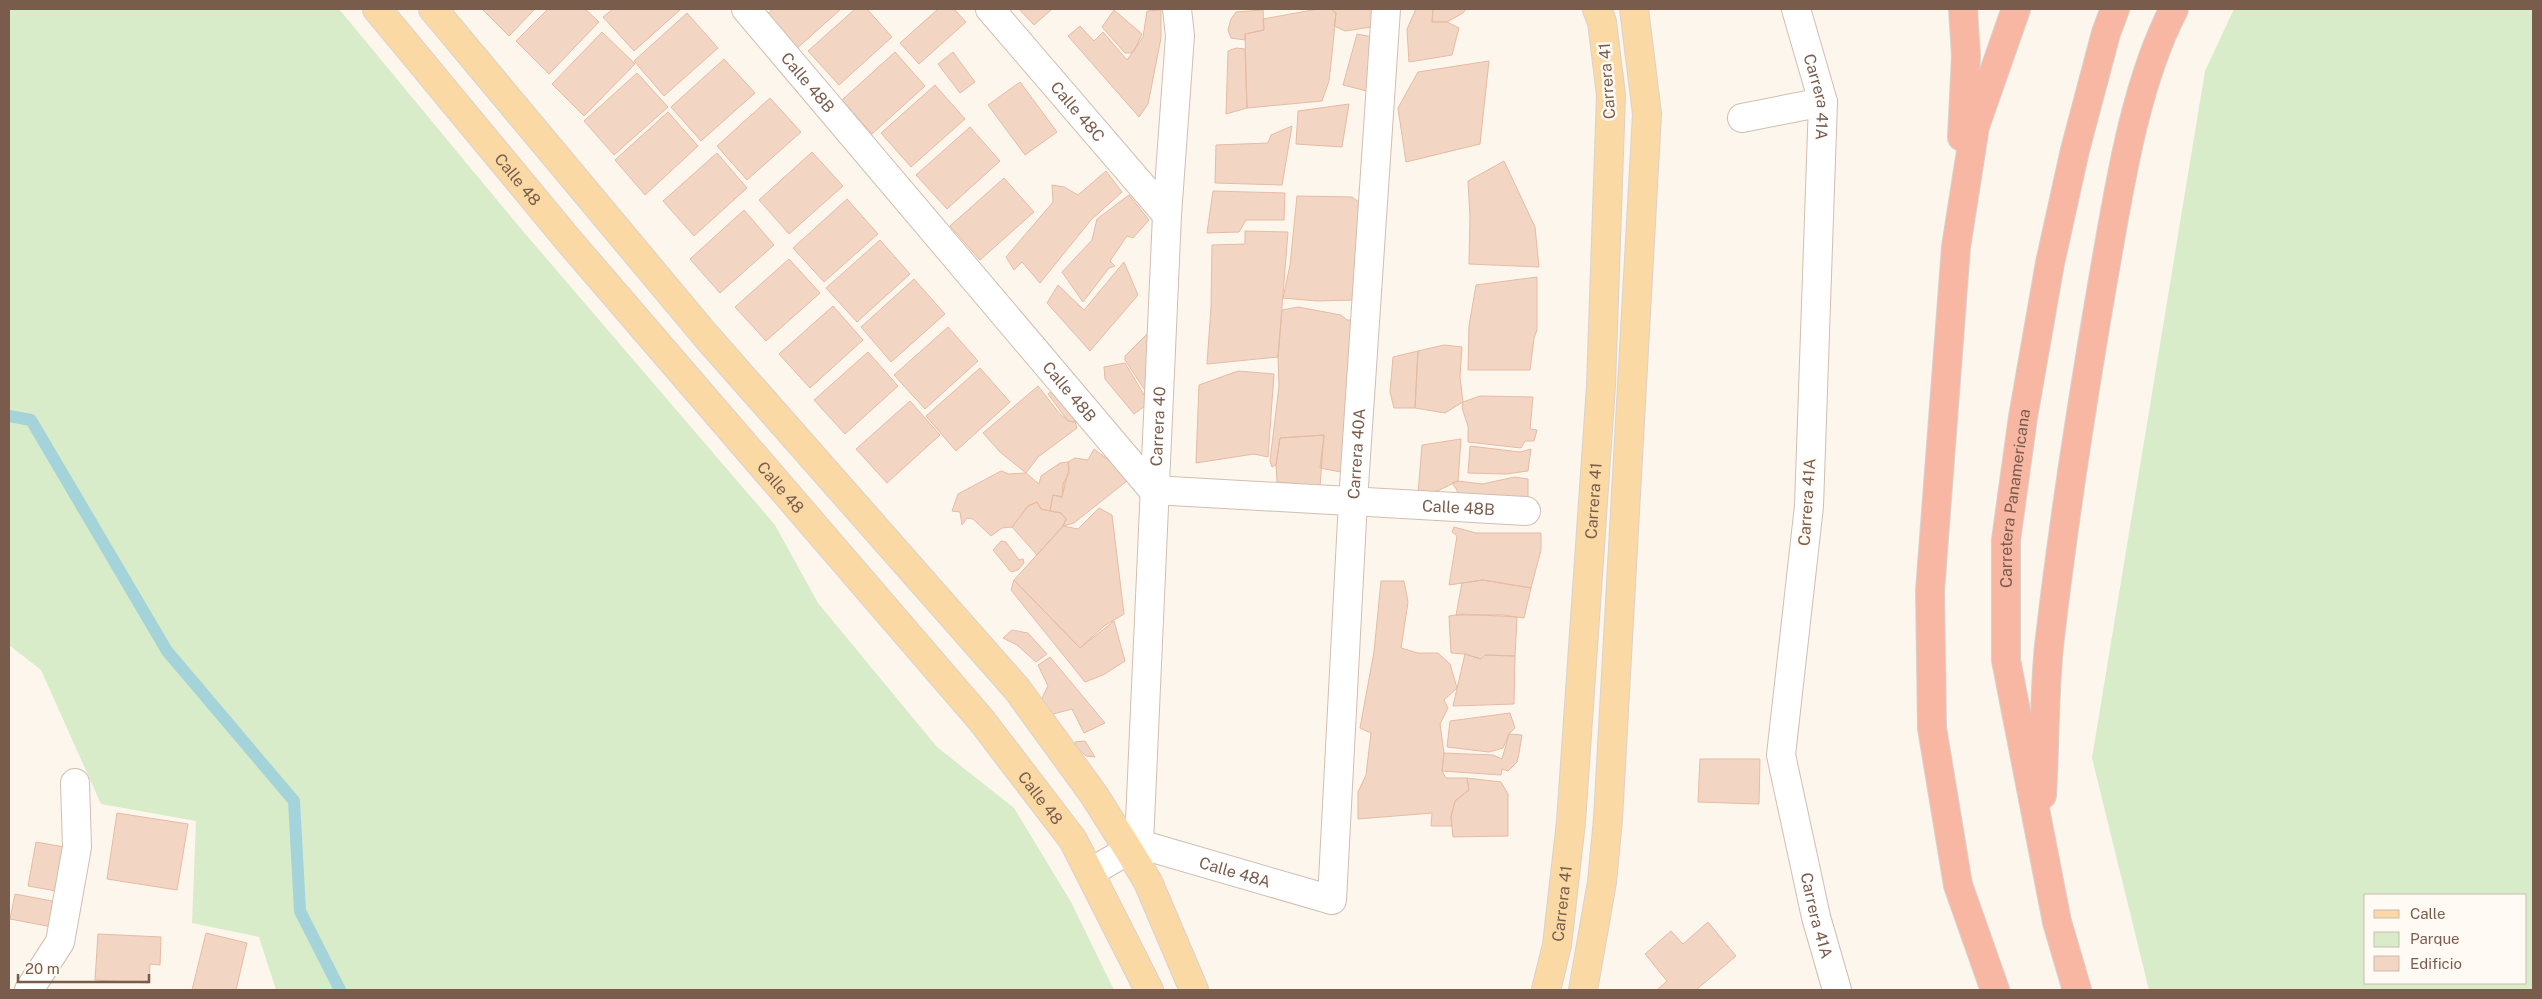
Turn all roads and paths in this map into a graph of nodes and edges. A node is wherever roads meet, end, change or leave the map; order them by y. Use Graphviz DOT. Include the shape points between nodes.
graph roads {
  1 [pos="377,9"];
  2 [pos="433,9"];
  3 [pos="746,9"];
  4 [pos="990,9"];
  5 [pos="1177,9"];
  6 [pos="1386,9"];
  7 [pos="1597,9"];
  8 [pos="1634,9"];
  9 [pos="1796,9"];
  10 [pos="1963,9"];
  11 [pos="2016,9"];
  12 [pos="2115,9"];
  13 [pos="2174,9"];
  14 [pos="1823,102"];
  15 [pos="1742,118"];
  16 [pos="1167,215"];
  17 [pos="1956,247"];
  18 [pos="1153,490"];
  19 [pos="1353,501"];
  20 [pos="1526,511"];
  21 [pos="75,783"];
  22 [pos="2040,839"];
  23 [pos="1134,847"];
  24 [pos="1091,872"];
  25 [pos="1332,900"];
  26 [pos="29,990"];
  27 [pos="1149,990"];
  28 [pos="1194,990"];
  29 [pos="1546,990"];
  30 [pos="1583,990"];
  31 [pos="1837,990"];
  32 [pos="1995,990"];
  33 [pos="2077,990"];
  1 -- 24 [label="main road, Calle 48" via="569,241 982,721 1052,810"];
  2 -- 23 [label="main road" via="706,336 1017,689"];
  3 -- 18 [label="street, Calle 48B"];
  4 -- 16 [label="street, Calle 48C"];
  5 -- 16 [label="street, Carrera 40" via="1180,36"];
  6 -- 19 [label="street, Carrera 40A"];
  7 -- 29 [label="main road, Carrera 41" via="1602,22 1611,94 1601,386 1571,822 1557,945"];
  8 -- 30 [label="main road, Carrera 41" via="1647,124 1608,819 1602,882"];
  9 -- 14 [label="street, Carrera 41A"];
  10 -- 17 [label="highway" via="1966,56"];
  11 -- 17 [label="highway" via="1975,126"];
  12 -- 22 [label="highway, Carretera Panamericana" via="2075,150 2050,263 2023,417 2006,540 2006,660"];
  13 -- 22 [label="highway" via="2159,38 2114,215 2074,458 2049,648"];
  14 -- 15 [label="street"];
  14 -- 31 [label="street, Carrera 41A" via="1809,506 1781,755 1816,917"];
  16 -- 18 [label="street, Carrera 40"];
  17 -- 32 [label="highway" via="1930,592 1932,728 1958,884"];
  18 -- 19 [label="street, Calle 48B"];
  18 -- 23 [label="street, Carrera 40"];
  19 -- 20 [label="street, Calle 48B"];
  19 -- 25 [label="street, Carrera 40A"];
  21 -- 26 [label="street" via="77,847 60,942"];
  22 -- 33 [label="highway, Carretera Panamericana" via="2057,922"];
  23 -- 24 [label="street"];
  23 -- 25 [label="street, Calle 48A"];
  23 -- 28 [label="main road"];
  24 -- 27 [label="main road, Calle 48"];
}
